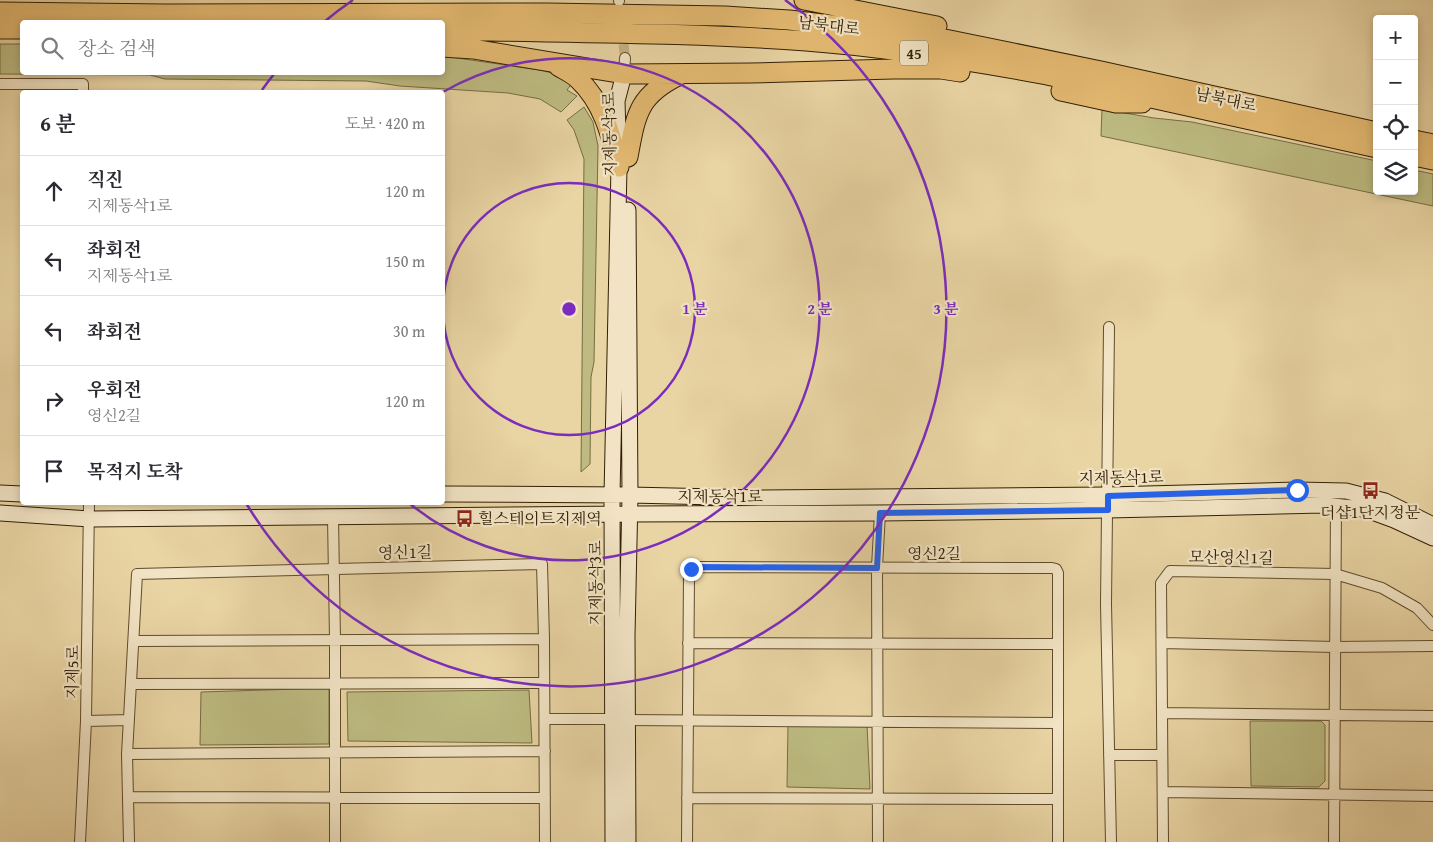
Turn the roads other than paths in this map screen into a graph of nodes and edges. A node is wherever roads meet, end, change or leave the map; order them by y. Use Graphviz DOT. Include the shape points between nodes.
graph roads {
  1 [pos="422,0"];
  2 [pos="804,0"];
  3 [pos="0,12"];
  4 [pos="166,14"];
  5 [pos="0,29"];
  6 [pos="20,29"];
  7 [pos="445,30"];
  8 [pos="445,47"];
  9 [pos="553,62"];
  10 [pos="625,66"];
  11 [pos="683,74"];
  12 [pos="0,84"];
  13 [pos="1157,84"];
  14 [pos="83,90"];
  15 [pos="1171,103"];
  16 [pos="1373,131"];
  17 [pos="1418,141"];
  18 [pos="1433,144"];
  19 [pos="1373,147"];
  20 [pos="1418,157"];
  21 [pos="1433,160"];
  22 [pos="623,162"];
  23 [pos="1109,327"];
  24 [pos="0,493"];
  25 [pos="20,494"];
  26 [pos="445,494"];
  27 [pos="612,495"];
  28 [pos="630,495"];
  29 [pos="1108,503"];
  30 [pos="89,505"];
  31 [pos="1336,505"];
  32 [pos="0,513"];
  33 [pos="880,513"];
  34 [pos="621,514"];
  35 [pos="333,516"];
  36 [pos="90,519"];
  37 [pos="1433,525"];
  38 [pos="1433,538"];
  39 [pos="877,568"];
  40 [pos="335,569"];
  41 [pos="1336,574"];
  42 [pos="1433,625"];
  43 [pos="544,639"];
  44 [pos="336,640"];
  45 [pos="134,641"];
  46 [pos="688,643"];
  47 [pos="1162,643"];
  48 [pos="878,644"];
  49 [pos="1058,644"];
  50 [pos="1433,646"];
  51 [pos="1336,647"];
  52 [pos="544,683"];
  53 [pos="131,684"];
  54 [pos="336,684"];
  55 [pos="1162,713"];
  56 [pos="1335,715"];
  57 [pos="1433,716"];
  58 [pos="545,719"];
  59 [pos="620,719"];
  60 [pos="129,720"];
  61 [pos="687,720"];
  62 [pos="86,721"];
  63 [pos="877,722"];
  64 [pos="1058,723"];
  65 [pos="545,751"];
  66 [pos="335,753"];
  67 [pos="128,754"];
  68 [pos="1109,755"];
  69 [pos="1162,755"];
  70 [pos="1163,792"];
  71 [pos="1334,795"];
  72 [pos="1433,796"];
  73 [pos="128,797"];
  74 [pos="335,797"];
  75 [pos="545,798"];
  76 [pos="687,798"];
  77 [pos="876,799"];
  78 [pos="1058,799"];
  79 [pos="80,842"];
  80 [pos="129,842"];
  81 [pos="335,842"];
  82 [pos="545,842"];
  83 [pos="613,842"];
  84 [pos="628,842"];
  85 [pos="687,842"];
  86 [pos="878,842"];
  87 [pos="1058,842"];
  88 [pos="1111,842"];
  89 [pos="1163,842"];
  90 [pos="1334,842"];
  1 -- 4 [label="highway" via="351,5 236,6"];
  2 -- 13 [label="highway" via="1098,62"];
  3 -- 4 [label="highway, 남북대로 / 45"];
  4 -- 13 [label="highway, 남북대로 / 45" via="548,13 789,20 935,37"];
  5 -- 6 [label="highway"];
  7 -- 15 [label="highway, 남북대로 / 45" via="691,35 881,48 992,64"];
  8 -- 9 [label="highway"];
  9 -- 10 [label="highway"];
  9 -- 22 [label="highway" via="577,78 594,97"];
  10 -- 11 [label="highway"];
  10 -- 22 [label="street, 지제동삭3로" via="627,94"];
  11 -- 15 [label="highway" via="941,69 1028,83 1116,103"];
  11 -- 22 [label="highway" via="648,96 635,121"];
  12 -- 14 [label="street" via="83,84"];
  13 -- 16 [label="highway, 남북대로 / 45"];
  15 -- 19 [label="highway, 남북대로 / 45"];
  17 -- 18 [label="highway"];
  20 -- 21 [label="highway"];
  22 -- 27 [label="street, 지제동삭3로"];
  22 -- 28 [label="street, 지제동삭3로"];
  23 -- 29 [label="street"];
  24 -- 25 [label="street"];
  26 -- 27 [label="street, 지제동삭1로"];
  27 -- 28 [label="street, 지제동삭1로"];
  27 -- 34 [label="street, 지제동삭3로"];
  28 -- 29 [label="street, 지제동삭1로"];
  28 -- 34 [label="street, 지제동삭3로"];
  29 -- 31 [label="street, 지제동삭1로"];
  29 -- 33 [label="street, 지제동삭1로"];
  29 -- 37 [label="street, 지제동삭1로" via="1297,490 1346,491 1385,501"];
  29 -- 68 [label="street"];
  30 -- 36 [label="street, 지제5로"];
  31 -- 38 [label="street, 지제동삭1로" via="1364,509"];
  31 -- 41 [label="street"];
  32 -- 36 [label="street, 지제동삭1로"];
  33 -- 34 [label="street, 지제동삭1로"];
  33 -- 39 [label="street"];
  34 -- 35 [label="street, 지제동삭1로"];
  34 -- 59 [label="street, 지제동삭3로"];
  35 -- 36 [label="street, 지제동삭1로"];
  35 -- 40 [label="street"];
  36 -- 62 [label="street, 지제5로"];
  39 -- 46 [label="street, 영신2길" via="694,568 689,574"];
  39 -- 48 [label="street"];
  39 -- 49 [label="street, 영신2길" via="1054,568 1058,572"];
  40 -- 43 [label="street, 영신1길" via="542,564"];
  40 -- 44 [label="street"];
  40 -- 45 [label="street, 영신1길" via="137,574"];
  41 -- 42 [label="street, 모산영신1길" via="1382,588 1417,608"];
  41 -- 47 [label="street, 모산영신1길" via="1170,571 1162,584"];
  41 -- 51 [label="street"];
  43 -- 44 [label="street"];
  43 -- 52 [label="street, 영신1길"];
  44 -- 45 [label="street"];
  44 -- 54 [label="street"];
  45 -- 53 [label="street, 영신1길"];
  46 -- 48 [label="street"];
  46 -- 61 [label="street, 영신2길"];
  47 -- 51 [label="street"];
  47 -- 55 [label="street, 모산영신1길"];
  48 -- 49 [label="street"];
  48 -- 63 [label="street"];
  49 -- 64 [label="street, 영신2길"];
  50 -- 51 [label="street"];
  51 -- 56 [label="street"];
  52 -- 54 [label="street"];
  52 -- 58 [label="street, 영신1길"];
  53 -- 54 [label="street"];
  53 -- 60 [label="street, 영신1길"];
  54 -- 66 [label="street"];
  55 -- 56 [label="street"];
  55 -- 69 [label="street, 모산영신1길"];
  56 -- 57 [label="street"];
  56 -- 71 [label="street"];
  58 -- 59 [label="street"];
  58 -- 65 [label="street, 영신1길"];
  59 -- 61 [label="street"];
  59 -- 83 [label="street, 지제동삭3로"];
  59 -- 84 [label="street, 지제동삭3로"];
  60 -- 62 [label="street"];
  60 -- 67 [label="street, 영신1길"];
  61 -- 63 [label="street"];
  61 -- 76 [label="street, 영신2길"];
  62 -- 79 [label="street, 지제5로"];
  63 -- 64 [label="street"];
  63 -- 77 [label="street"];
  64 -- 78 [label="street, 영신2길"];
  65 -- 66 [label="street"];
  65 -- 75 [label="street, 영신1길"];
  66 -- 67 [label="street"];
  66 -- 74 [label="street"];
  67 -- 73 [label="street, 영신1길"];
  68 -- 69 [label="street"];
  68 -- 88 [label="street"];
  69 -- 70 [label="street, 모산영신1길"];
  70 -- 71 [label="street"];
  70 -- 89 [label="street, 모산영신1길"];
  71 -- 72 [label="street"];
  71 -- 90 [label="street"];
  73 -- 74 [label="street"];
  73 -- 80 [label="street, 영신1길"];
  74 -- 75 [label="street"];
  74 -- 81 [label="street"];
  75 -- 82 [label="street, 영신1길"];
  76 -- 77 [label="street"];
  76 -- 85 [label="street, 영신2길"];
  77 -- 78 [label="street"];
  77 -- 86 [label="street"];
  78 -- 87 [label="street, 영신2길"];
}
